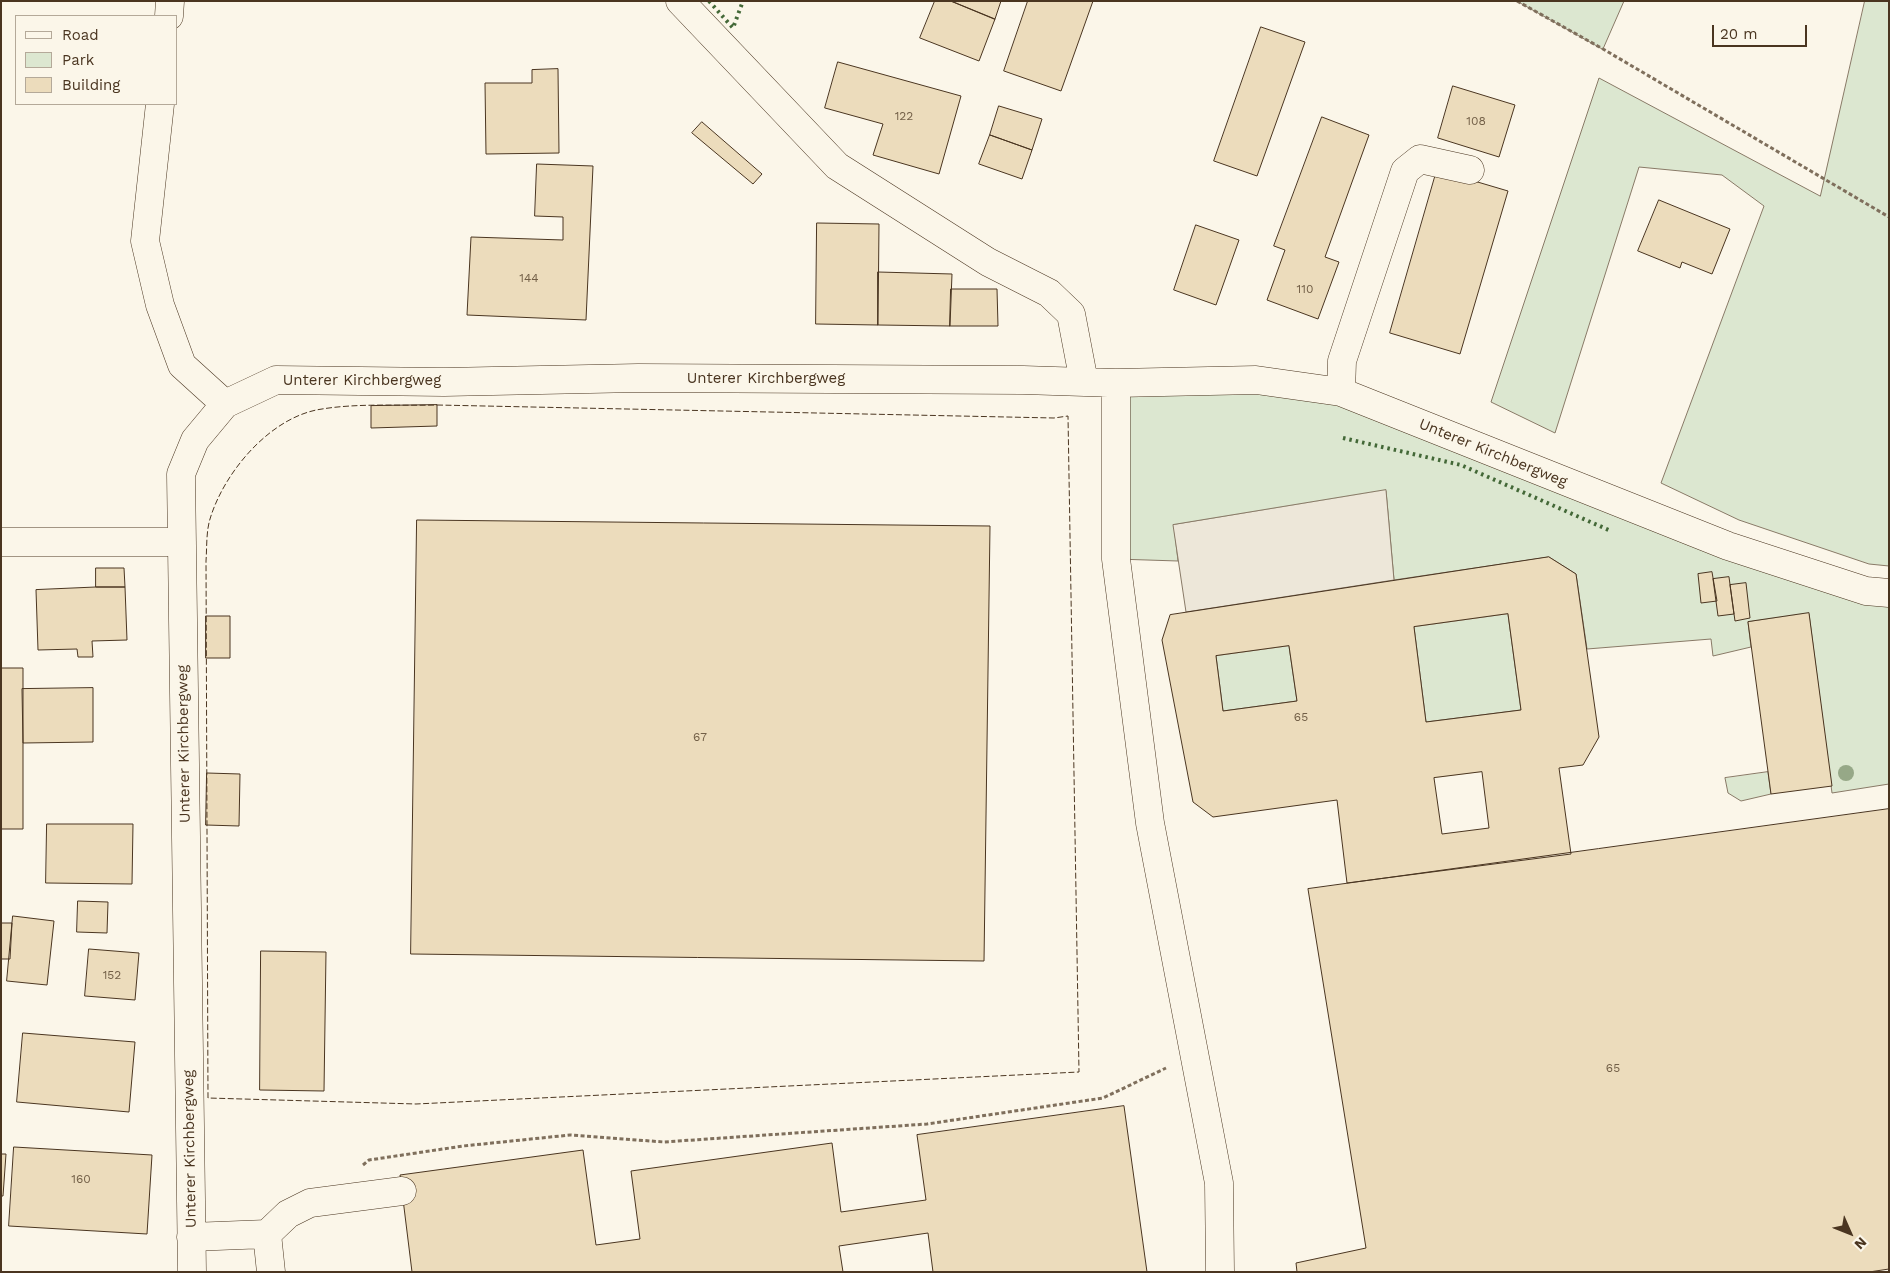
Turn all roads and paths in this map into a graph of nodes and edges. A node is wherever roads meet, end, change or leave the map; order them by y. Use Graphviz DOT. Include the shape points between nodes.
graph roads {
  1 [pos="170,1"];
  2 [pos="680,1"];
  3 [pos="1517,1"];
  4 [pos="168,15"];
  5 [pos="160,105"];
  6 [pos="1470,170"];
  7 [pos="1889,217"];
  8 [pos="1084,382"];
  9 [pos="1116,383"];
  10 [pos="1341,392"];
  11 [pos="225,404"];
  12 [pos="1,542"];
  13 [pos="182,542"];
  14 [pos="1889,594"];
  15 [pos="1194,1055"];
  16 [pos="362,1165"];
  17 [pos="402,1191"];
  18 [pos="268,1234"];
  19 [pos="191,1237"];
  20 [pos="192,1272"];
  21 [pos="271,1272"];
  22 [pos="1220,1272"];
  1 -- 4 [label="street"];
  2 -- 8 [label="street" via="837,166 988,262 1049,293 1071,314"];
  3 -- 7 [label="path"];
  5 -- 11 [label="street" via="145,241 160,304 182,365"];
  6 -- 10 [label="street" via="1420,159 1405,171 1342,361"];
  8 -- 9 [label="street, Unterer Kirchbergweg"];
  8 -- 11 [label="street, Unterer Kirchbergweg" via="638,378 444,382 276,380"];
  9 -- 10 [label="street, Unterer Kirchbergweg" via="1256,380"];
  9 -- 15 [label="street" via="1116,559 1150,823"];
  10 -- 14 [label="street, Unterer Kirchbergweg" via="1728,546 1866,591"];
  11 -- 13 [label="street, Unterer Kirchbergweg" via="195,440 181,474"];
  12 -- 13 [label="street"];
  13 -- 19 [label="street, Unterer Kirchbergweg"];
  15 -- 16 [label="path" via="1103,1098 927,1124 664,1142 570,1135 463,1146 369,1160"];
  15 -- 22 [label="street" via="1219,1183"];
  17 -- 18 [label="street" via="310,1203 288,1214"];
  18 -- 19 [label="street"];
  18 -- 21 [label="street"];
  19 -- 20 [label="street, Unterer Kirchbergweg"];
}
